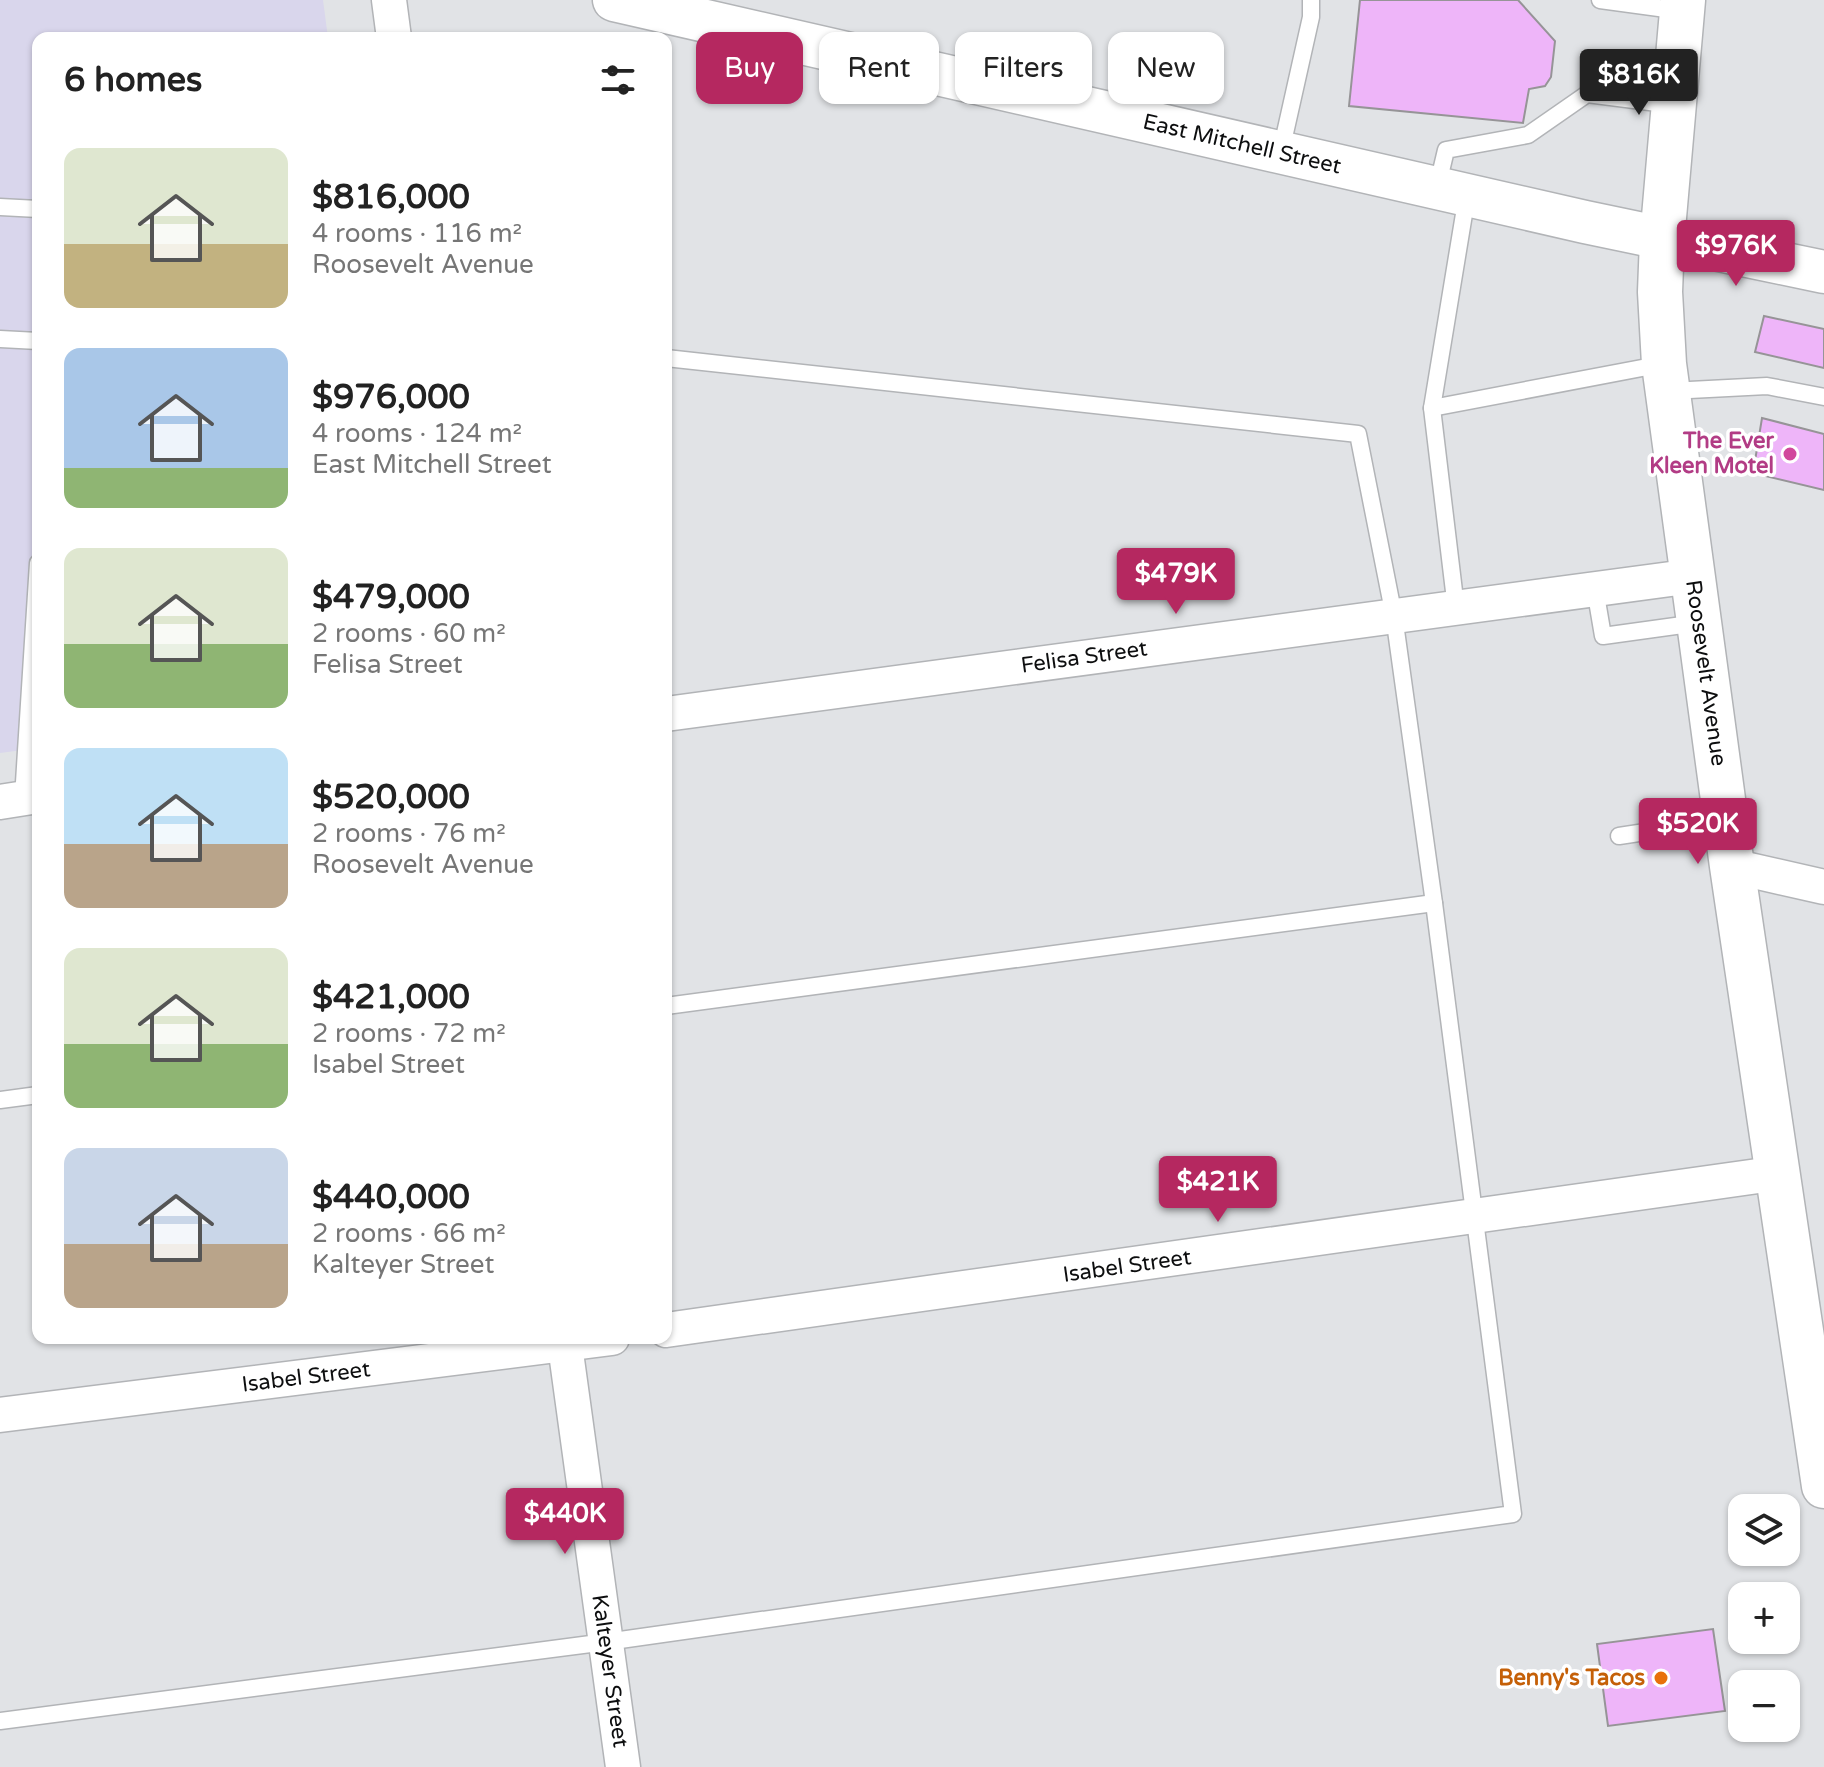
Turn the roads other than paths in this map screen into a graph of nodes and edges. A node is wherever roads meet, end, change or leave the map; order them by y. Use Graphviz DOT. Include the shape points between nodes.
graph roads {
  1 [pos="389,0"];
  2 [pos="614,0"];
  3 [pos="1311,0"];
  4 [pos="1600,0"];
  5 [pos="1683,6"];
  6 [pos="393,32"];
  7 [pos="1674,106"];
  8 [pos="1280,152"];
  9 [pos="1452,191"];
  10 [pos="0,207"];
  11 [pos="32,209"];
  12 [pos="1662,240"];
  13 [pos="1824,272"];
  14 [pos="0,339"];
  15 [pos="32,341"];
  16 [pos="672,359"];
  17 [pos="1666,378"];
  18 [pos="1824,397"];
  19 [pos="1432,408"];
  20 [pos="1693,576"];
  21 [pos="1595,589"];
  22 [pos="1456,608"];
  23 [pos="1394,616"];
  24 [pos="1699,623"];
  25 [pos="32,642"];
  26 [pos="672,713"];
  27 [pos="20,799"];
  28 [pos="1726,820"];
  29 [pos="1619,836"];
  30 [pos="1732,866"];
  31 [pos="1824,887"];
  32 [pos="1434,903"];
  33 [pos="672,1005"];
  34 [pos="32,1096"];
  35 [pos="0,1100"];
  36 [pos="1779,1173"];
  37 [pos="1473,1218"];
  38 [pos="672,1329"];
  39 [pos="542,1344"];
  40 [pos="565,1344"];
  41 [pos="0,1415"];
  42 [pos="1824,1486"];
  43 [pos="606,1642"];
  44 [pos="0,1721"];
  45 [pos="623,1767"];
  1 -- 6 [label="street"];
  2 -- 8 [label="street, East Mitchell Street"];
  3 -- 8 [label="lane"];
  4 -- 5 [label="lane"];
  5 -- 7 [label="main road, Roosevelt Avenue"];
  7 -- 9 [label="lane" via="1587,94 1528,135 1446,150"];
  7 -- 12 [label="main road, Roosevelt Avenue"];
  8 -- 9 [label="street, East Mitchell Street"];
  9 -- 12 [label="street, East Mitchell Street"];
  9 -- 19 [label="lane"];
  10 -- 11 [label="lane"];
  12 -- 13 [label="street, East Mitchell Street"];
  12 -- 17 [label="main road, Roosevelt Avenue"];
  14 -- 15 [label="lane"];
  16 -- 23 [label="lane" via="1358,434"];
  17 -- 18 [label="lane" via="1767,386"];
  17 -- 19 [label="lane"];
  17 -- 20 [label="main road, Roosevelt Avenue"];
  19 -- 22 [label="lane"];
  20 -- 21 [label="street, Felisa Street"];
  20 -- 24 [label="main road, Roosevelt Avenue"];
  21 -- 22 [label="street, Felisa Street"];
  21 -- 24 [label="lane" via="1603,636"];
  22 -- 23 [label="street, Felisa Street"];
  23 -- 26 [label="street, Felisa Street"];
  23 -- 32 [label="lane"];
  24 -- 28 [label="main road, Roosevelt Avenue"];
  25 -- 27 [label="lane"];
  28 -- 29 [label="lane"];
  28 -- 30 [label="main road, Roosevelt Avenue"];
  30 -- 31 [label="street"];
  30 -- 36 [label="main road, Roosevelt Avenue"];
  32 -- 33 [label="lane"];
  32 -- 37 [label="lane"];
  34 -- 35 [label="lane"];
  36 -- 37 [label="street, Isabel Street"];
  36 -- 42 [label="main road, Roosevelt Avenue"];
  37 -- 38 [label="street, Isabel Street"];
  37 -- 43 [label="lane" via="1513,1514"];
  39 -- 41 [label="street, Isabel Street"];
  40 -- 43 [label="street, Kalteyer Street"];
  43 -- 44 [label="lane"];
  43 -- 45 [label="street, Kalteyer Street"];
}
